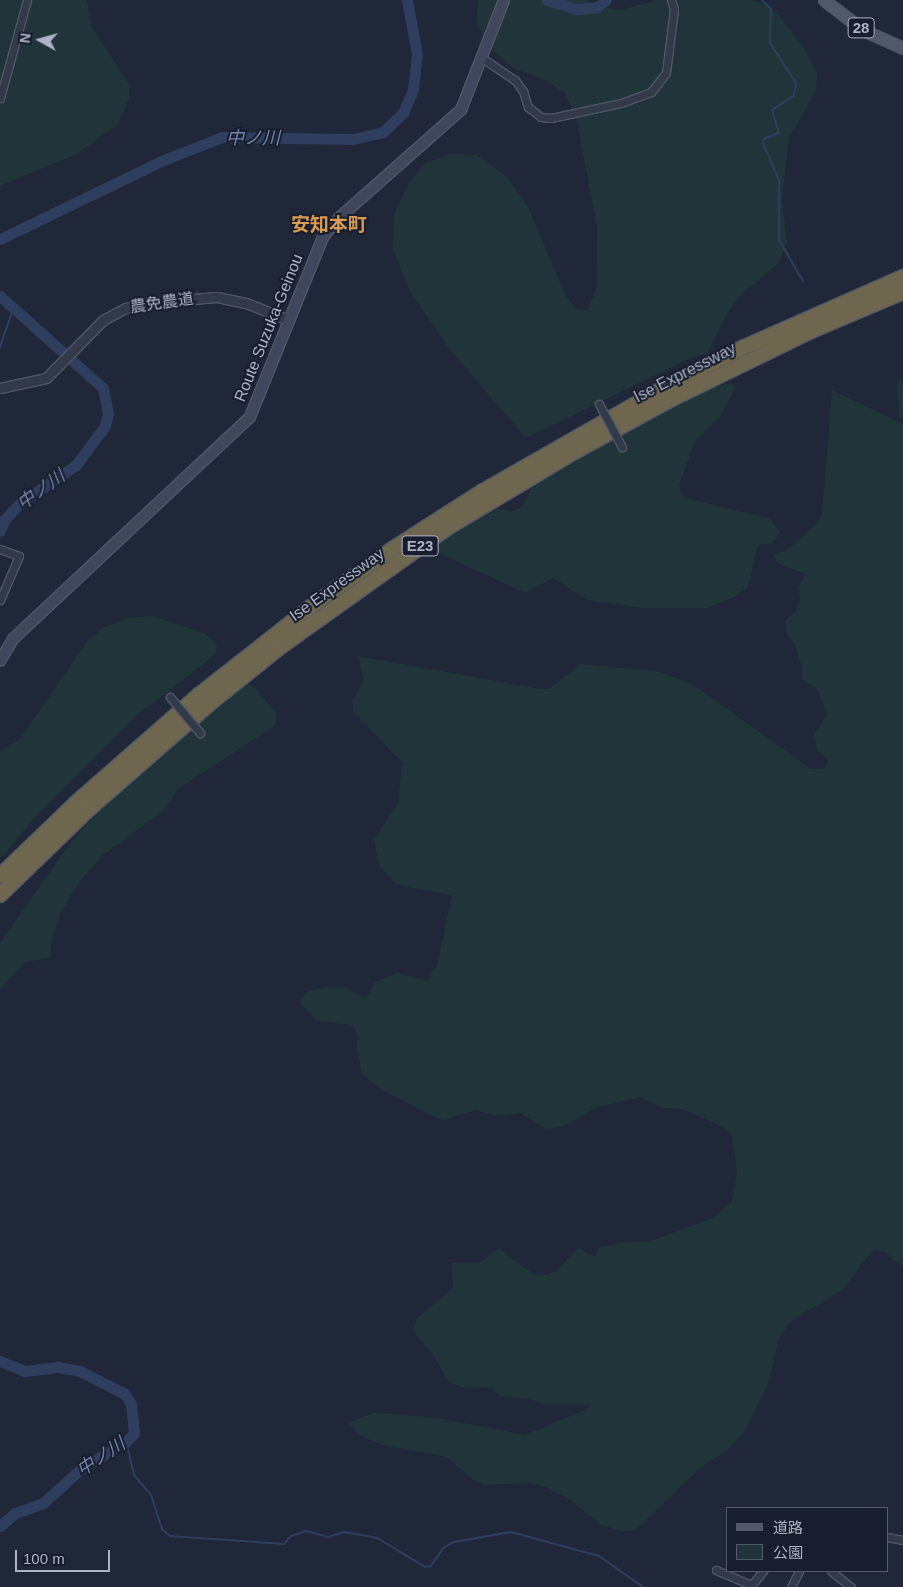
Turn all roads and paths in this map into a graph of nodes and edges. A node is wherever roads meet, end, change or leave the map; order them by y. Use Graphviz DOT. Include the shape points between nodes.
graph roads {
  1 [pos="27,0"];
  2 [pos="504,0"];
  3 [pos="671,0"];
  4 [pos="824,0"];
  5 [pos="903,48"];
  6 [pos="482,58"];
  7 [pos="0,98"];
  8 [pos="903,277"];
  9 [pos="903,292"];
  10 [pos="289,320"];
  11 [pos="0,388"];
  12 [pos="599,404"];
  13 [pos="622,447"];
  14 [pos="0,549"];
  15 [pos="0,600"];
  16 [pos="0,661"];
  17 [pos="170,697"];
  18 [pos="200,733"];
  19 [pos="0,876"];
  20 [pos="0,895"];
  21 [pos="888,1537"];
  22 [pos="903,1540"];
  23 [pos="716,1570"];
  24 [pos="762,1572"];
  25 [pos="799,1572"];
  26 [pos="832,1572"];
  27 [pos="751,1586"];
  28 [pos="791,1587"];
  29 [pos="851,1587"];
  1 -- 7 [label="street"];
  2 -- 6 [label="main road, Route Suzuka-Geinou"];
  3 -- 6 [label="street" via="674,9 666,72 651,92 621,104 551,118 541,117 528,108 524,91 515,80"];
  4 -- 5 [label="main road, 28" via="863,30"];
  6 -- 10 [label="main road, Route Suzuka-Geinou" via="470,92 455,116 340,217 323,237"];
  8 -- 19 [label="highway, Ise Expressway / E23" via="805,319 660,390 491,486 391,550 316,603 199,695 77,802"];
  9 -- 20 [label="highway, Ise Expressway / E23" via="812,331 670,400 576,451 444,530 297,635 215,699 90,808"];
  10 -- 11 [label="street, 農免農道" via="217,297 145,303 113,313 79,343 61,365 37,382"];
  10 -- 16 [label="main road, Route Suzuka-Geinou" via="250,418 14,639"];
  12 -- 13 [label="street, bridge"];
  14 -- 15 [label="street" via="19,556"];
  17 -- 18 [label="street, bridge"];
  21 -- 22 [label="street"];
  23 -- 27 [label="street"];
  24 -- 27 [label="street"];
  25 -- 28 [label="street"];
  26 -- 29 [label="street"];
}
